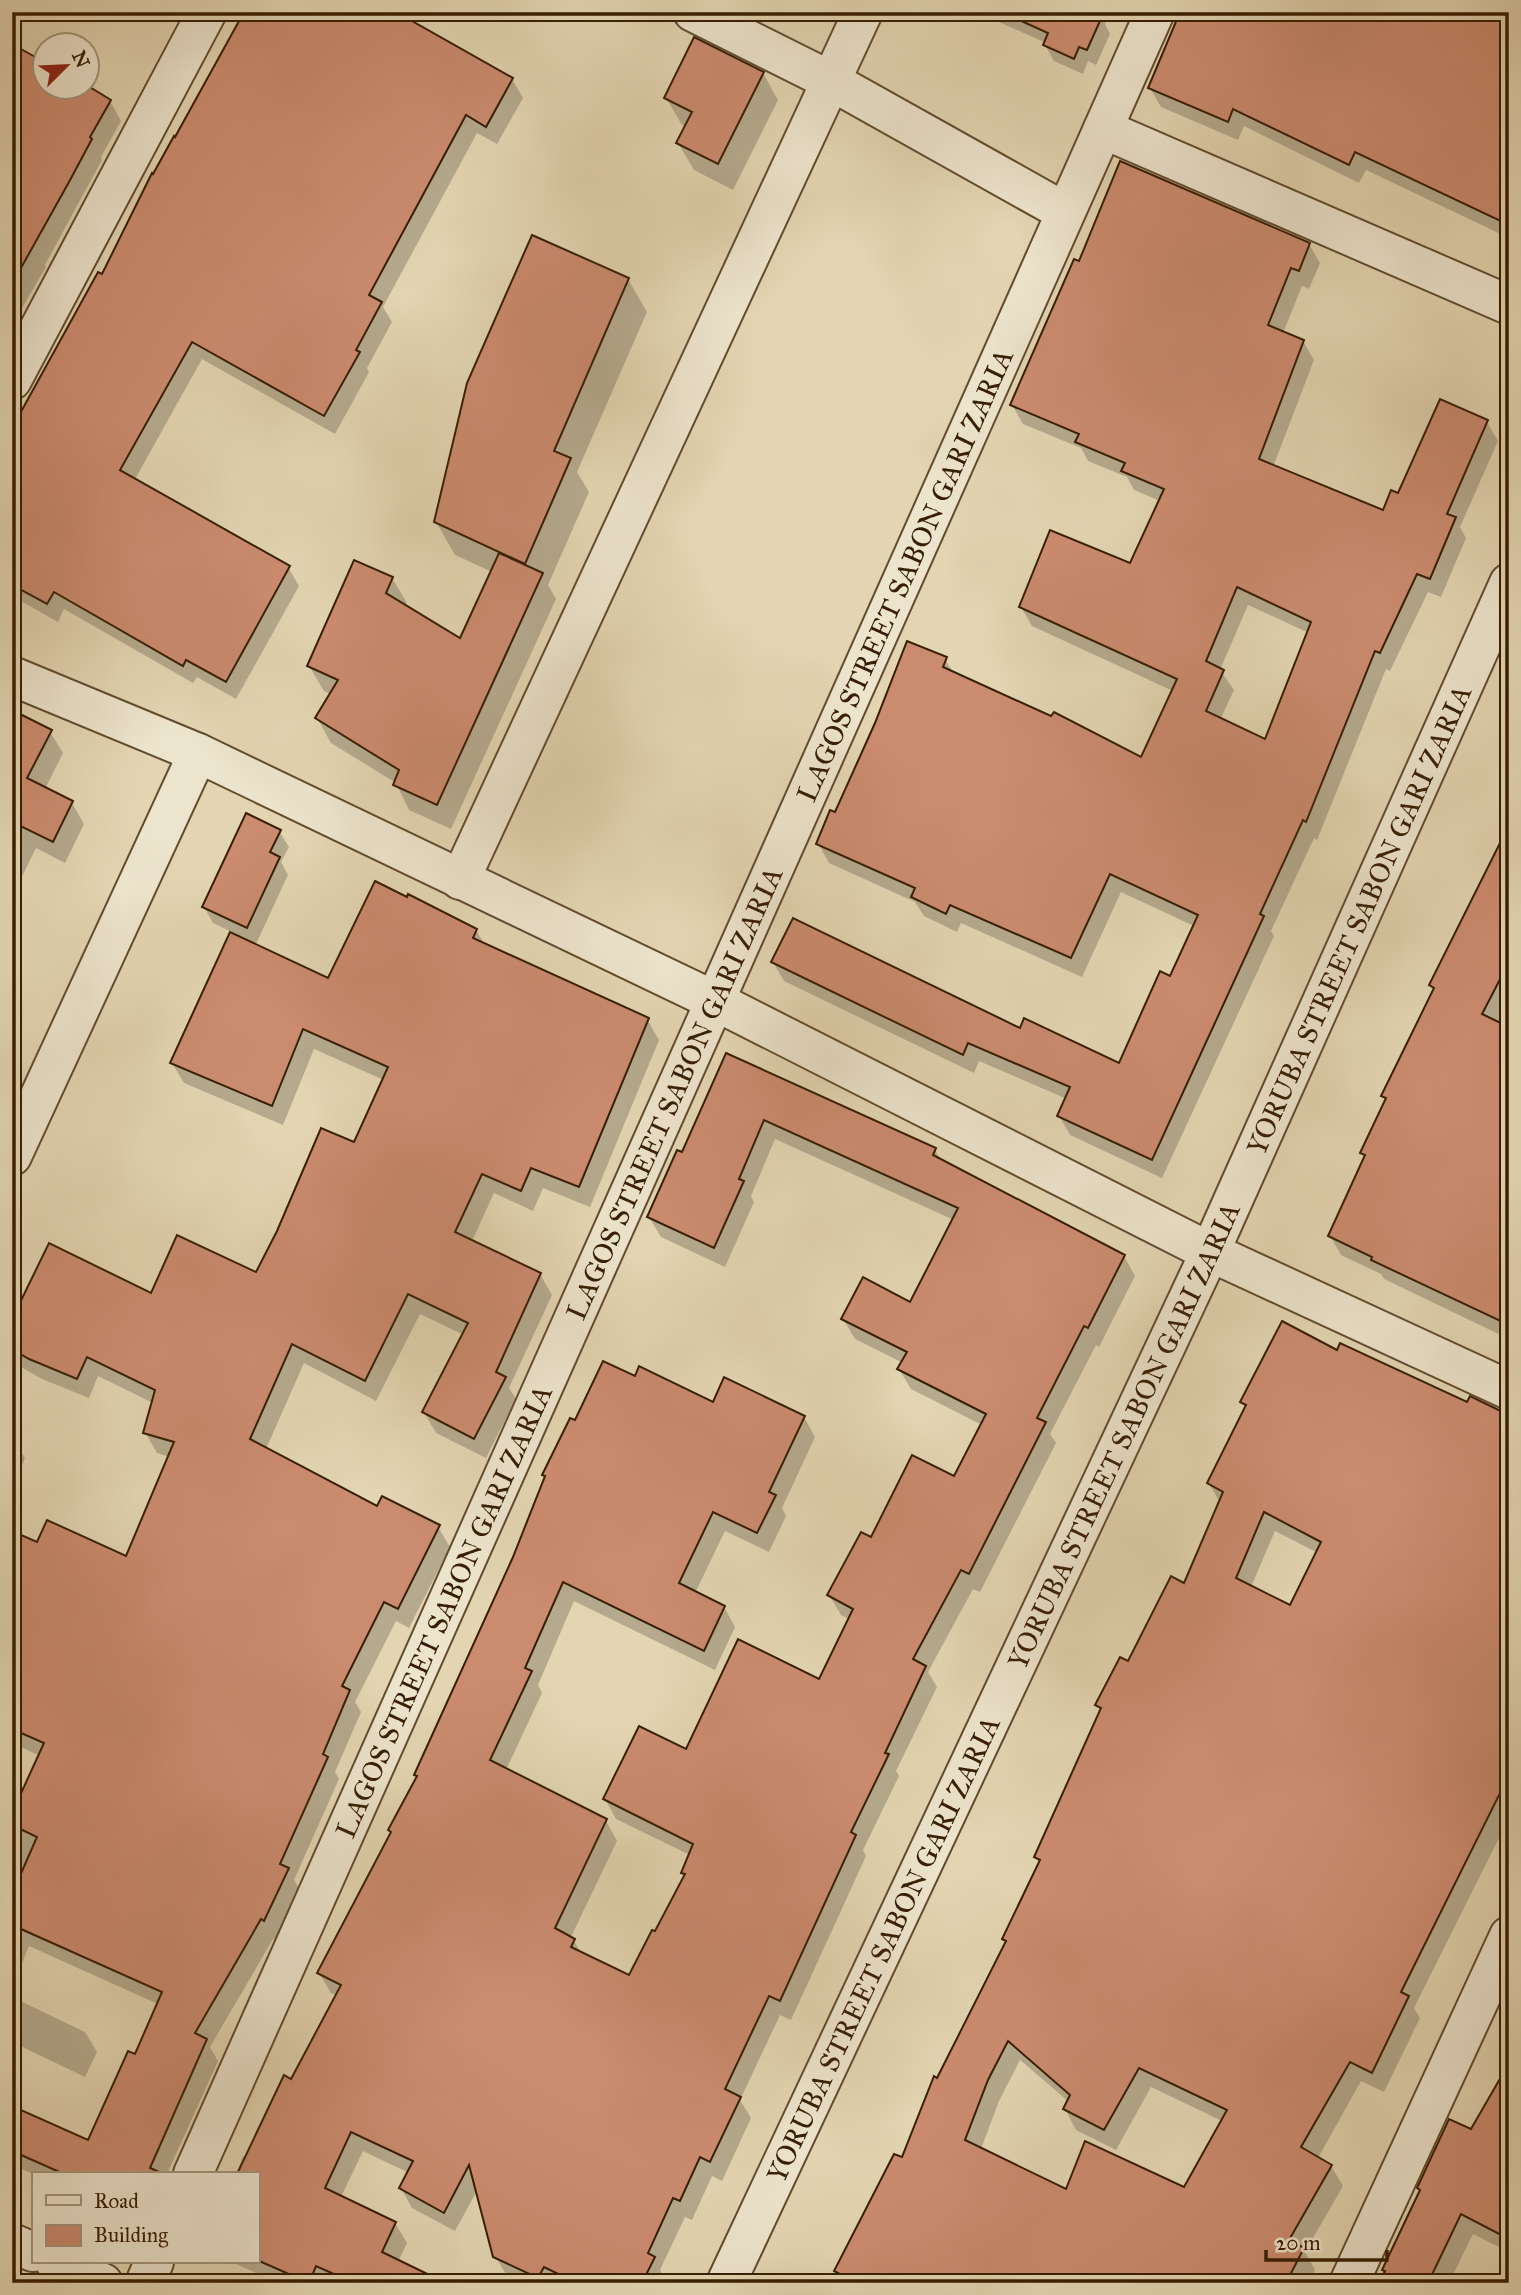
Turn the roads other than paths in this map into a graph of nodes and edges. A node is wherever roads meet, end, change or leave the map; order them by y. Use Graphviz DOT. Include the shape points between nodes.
graph roads {
  1 [pos="207,12"];
  2 [pos="693,12"];
  3 [pos="863,12"];
  4 [pos="1155,12"];
  5 [pos="831,81"];
  6 [pos="1103,129"];
  7 [pos="1066,212"];
  8 [pos="1509,305"];
  9 [pos="12,380"];
  10 [pos="1509,583"];
  11 [pos="12,676"];
  12 [pos="198,753"];
  13 [pos="460,880"];
  14 [pos="715,1001"];
  15 [pos="12,1156"];
  16 [pos="1210,1252"];
  17 [pos="1509,1390"];
  18 [pos="1509,1936"];
  19 [pos="194,2172"];
  20 [pos="12,2243"];
  21 [pos="32,2252"];
  22 [pos="60,2264"];
  23 [pos="153,2264"];
  24 [pos="103,2283"];
  25 [pos="145,2283"];
  26 [pos="726,2283"];
  27 [pos="1349,2283"];
  1 -- 9 [label="street"];
  2 -- 5 [label="street"];
  3 -- 5 [label="street"];
  4 -- 6 [label="street, LAGOS STREET SABON GARI ZARIA"];
  5 -- 7 [label="street"];
  5 -- 13 [label="street"];
  6 -- 7 [label="street, LAGOS STREET SABON GARI ZARIA"];
  6 -- 8 [label="street"];
  7 -- 14 [label="street, LAGOS STREET SABON GARI ZARIA"];
  10 -- 16 [label="street, YORUBA STREET SABON GARI ZARIA"];
  11 -- 12 [label="street"];
  12 -- 13 [label="street"];
  12 -- 15 [label="street"];
  13 -- 14 [label="street"];
  14 -- 16 [label="street"];
  14 -- 19 [label="street, LAGOS STREET SABON GARI ZARIA"];
  16 -- 17 [label="street"];
  16 -- 26 [label="street, YORUBA STREET SABON GARI ZARIA"];
  18 -- 27 [label="street"];
  20 -- 21 [label="street"];
  22 -- 24 [label="street"];
  23 -- 25 [label="street"];
}
